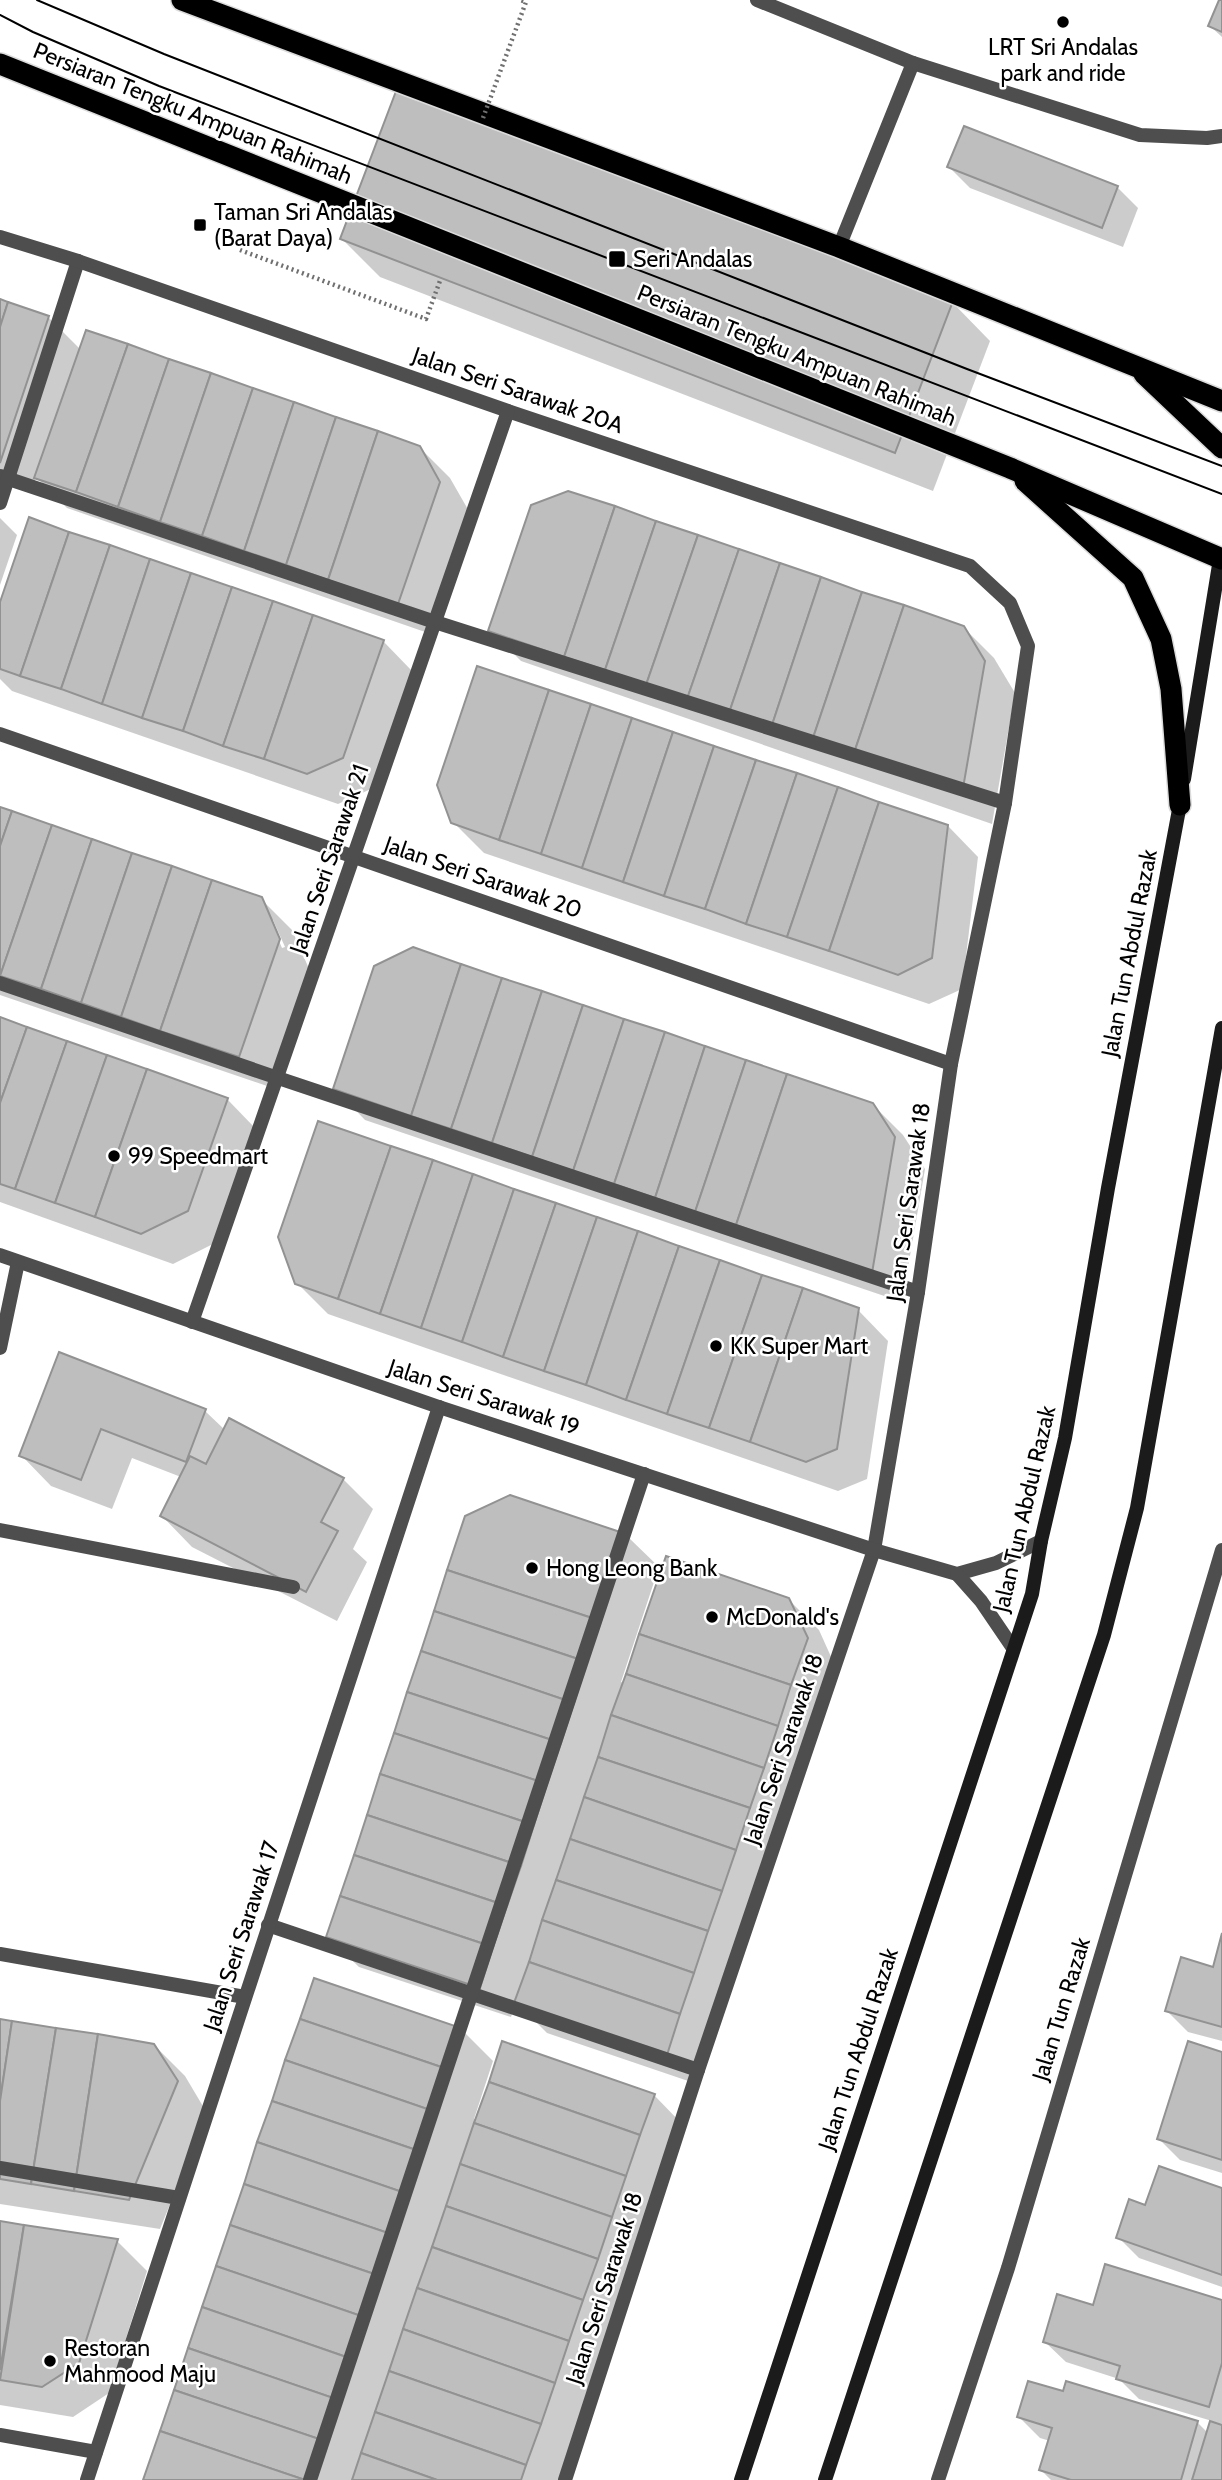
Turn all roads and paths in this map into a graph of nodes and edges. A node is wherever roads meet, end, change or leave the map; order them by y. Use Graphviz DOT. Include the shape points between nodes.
graph roads {
  1 [pos="182,0"];
  2 [pos="520,0"];
  3 [pos="757,0"];
  4 [pos="0,64"];
  5 [pos="913,64"];
  6 [pos="483,118"];
  7 [pos="1222,136"];
  8 [pos="0,237"];
  9 [pos="839,247"];
  10 [pos="240,250"];
  11 [pos="78,261"];
  12 [pos="441,278"];
  13 [pos="1132,363"];
  14 [pos="1222,401"];
  15 [pos="508,411"];
  16 [pos="1222,448"];
  17 [pos="1010,468"];
  18 [pos="4,477"];
  19 [pos="0,503"];
  20 [pos="1221,558"];
  21 [pos="1010,603"];
  22 [pos="435,622"];
  23 [pos="0,734"];
  24 [pos="1005,803"];
  25 [pos="1180,805"];
  26 [pos="354,857"];
  27 [pos="0,983"];
  28 [pos="1222,1028"];
  29 [pos="951,1064"];
  30 [pos="278,1078"];
  31 [pos="0,1255"];
  32 [pos="18,1262"];
  33 [pos="918,1292"];
  34 [pos="192,1322"];
  35 [pos="0,1348"];
  36 [pos="439,1407"];
  37 [pos="644,1474"];
  38 [pos="0,1530"];
  39 [pos="1041,1541"];
  40 [pos="874,1550"];
  41 [pos="1222,1550"];
  42 [pos="957,1574"];
  43 [pos="293,1587"];
  44 [pos="1013,1648"];
  45 [pos="268,1925"];
  46 [pos="0,1954"];
  47 [pos="471,1994"];
  48 [pos="245,1997"];
  49 [pos="698,2070"];
  50 [pos="0,2168"];
  51 [pos="179,2198"];
  52 [pos="0,2435"];
  53 [pos="96,2452"];
  54 [pos="87,2480"];
  55 [pos="310,2480"];
  56 [pos="565,2480"];
  57 [pos="741,2480"];
  58 [pos="825,2480"];
  59 [pos="938,2480"];
  1 -- 9 [label="highway"];
  2 -- 6 [label="path, bridge" via="526,2"];
  3 -- 5 [label="street"];
  4 -- 17 [label="highway, Persiaran Tengku Ampuan Rahimah"];
  5 -- 7 [label="street" via="1140,135"];
  5 -- 9 [label="street"];
  8 -- 11 [label="street, Jalan Seri Sarawak 20A"];
  9 -- 13 [label="highway"];
  10 -- 12 [label="path" via="426,319"];
  11 -- 15 [label="street, Jalan Seri Sarawak 20A"];
  11 -- 18 [label="street"];
  13 -- 14 [label="highway"];
  13 -- 16 [label="highway"];
  15 -- 21 [label="street, Jalan Seri Sarawak 20A" via="970,566"];
  15 -- 22 [label="street, Jalan Seri Sarawak 21"];
  17 -- 20 [label="highway, Persiaran Tengku Ampuan Rahimah"];
  17 -- 25 [label="highway" via="1133,578 1160,639 1171,689"];
  18 -- 19 [label="street"];
  18 -- 22 [label="street"];
  20 -- 25 [label="main road, Jalan Tun Abdul Razak"];
  21 -- 24 [label="street, Jalan Seri Sarawak 18" via="1028,646"];
  22 -- 24 [label="street"];
  22 -- 26 [label="street, Jalan Seri Sarawak 21"];
  23 -- 26 [label="street, Jalan Seri Sarawak 20"];
  24 -- 29 [label="street, Jalan Seri Sarawak 18"];
  25 -- 39 [label="main road, Jalan Tun Abdul Razak" via="1065,1438"];
  26 -- 29 [label="street, Jalan Seri Sarawak 20"];
  26 -- 30 [label="street, Jalan Seri Sarawak 21"];
  27 -- 30 [label="street"];
  28 -- 58 [label="main road" via="1137,1508 1104,1634"];
  29 -- 33 [label="street, Jalan Seri Sarawak 18"];
  30 -- 33 [label="street"];
  30 -- 34 [label="street, Jalan Seri Sarawak 21"];
  31 -- 32 [label="street, Jalan Seri Sarawak 19"];
  32 -- 34 [label="street, Jalan Seri Sarawak 19"];
  32 -- 35 [label="street"];
  33 -- 40 [label="street, Jalan Seri Sarawak 18"];
  34 -- 36 [label="street, Jalan Seri Sarawak 19"];
  36 -- 37 [label="street, Jalan Seri Sarawak 19"];
  36 -- 45 [label="street, Jalan Seri Sarawak 17"];
  37 -- 40 [label="street, Jalan Seri Sarawak 19"];
  37 -- 47 [label="street"];
  38 -- 43 [label="street"];
  39 -- 42 [label="street" via="996,1563"];
  39 -- 44 [label="main road, Jalan Tun Abdul Razak" via="1032,1594"];
  40 -- 42 [label="street, Jalan Seri Sarawak 19"];
  40 -- 49 [label="street, Jalan Seri Sarawak 18"];
  41 -- 59 [label="street, Jalan Tun Razak" via="1008,2268"];
  42 -- 44 [label="street"];
  44 -- 57 [label="main road, Jalan Tun Abdul Razak"];
  45 -- 47 [label="street"];
  45 -- 48 [label="street, Jalan Seri Sarawak 17"];
  46 -- 48 [label="street"];
  47 -- 49 [label="street"];
  47 -- 55 [label="street"];
  48 -- 51 [label="street, Jalan Seri Sarawak 17"];
  49 -- 56 [label="street, Jalan Seri Sarawak 18"];
  50 -- 51 [label="street"];
  51 -- 53 [label="street, Jalan Seri Sarawak 17"];
  52 -- 53 [label="street"];
  53 -- 54 [label="street, Jalan Seri Sarawak 17"];
}
